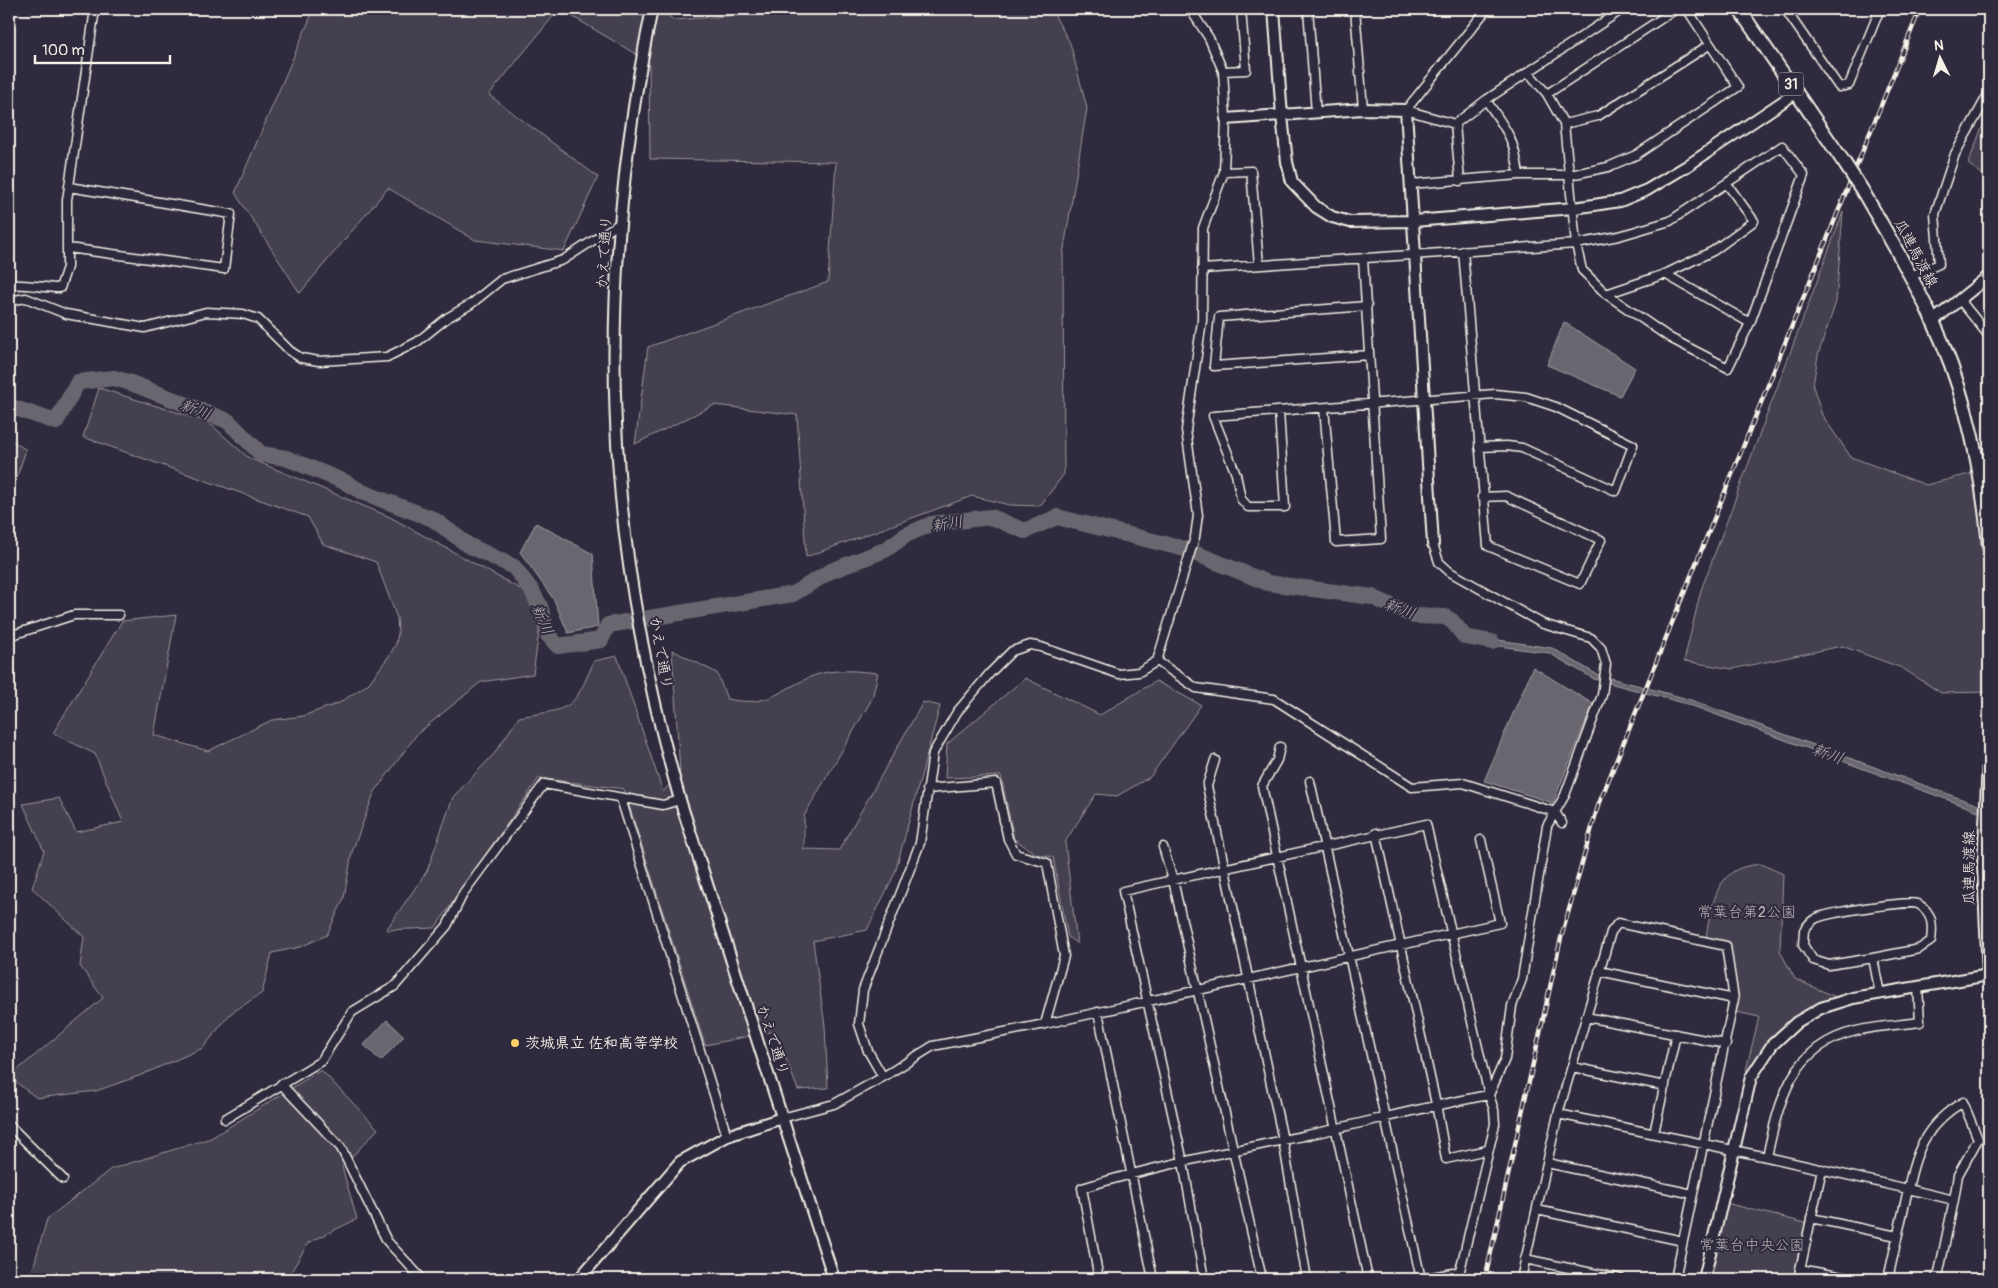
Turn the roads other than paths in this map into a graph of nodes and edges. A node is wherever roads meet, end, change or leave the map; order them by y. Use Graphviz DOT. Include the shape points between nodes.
graph roads {
  1 [pos="95,9"];
  2 [pos="652,9"];
  3 [pos="1190,9"];
  4 [pos="1241,9"];
  5 [pos="1274,9"];
  6 [pos="1308,9"];
  7 [pos="1355,9"];
  8 [pos="1488,9"];
  9 [pos="1623,9"];
  10 [pos="1676,9"];
  11 [pos="1687,9"];
  12 [pos="1739,9"];
  13 [pos="1786,9"];
  14 [pos="1880,9"];
  15 [pos="1710,45"];
  16 [pos="1223,71"];
  17 [pos="1529,73"];
  18 [pos="1797,92"];
  19 [pos="1989,93"];
  20 [pos="1547,94"];
  21 [pos="1486,100"];
  22 [pos="1363,109"];
  23 [pos="1406,110"];
  24 [pos="1316,113"];
  25 [pos="1282,116"];
  26 [pos="1226,119"];
  27 [pos="1455,124"];
  28 [pos="1564,124"];
  29 [pos="1224,172"];
  30 [pos="1570,174"];
  31 [pos="1518,175"];
  32 [pos="1460,181"];
  33 [pos="1411,184"];
  34 [pos="1727,184"];
  35 [pos="69,188"];
  36 [pos="1574,208"];
  37 [pos="1414,221"];
  38 [pos="620,223"];
  39 [pos="1576,244"];
  40 [pos="68,248"];
  41 [pos="1463,251"];
  42 [pos="1415,254"];
  43 [pos="1363,258"];
  44 [pos="1259,266"];
  45 [pos="1202,269"];
  46 [pos="1664,274"];
  47 [pos="1911,276"];
  48 [pos="1989,276"];
  49 [pos="9,285"];
  50 [pos="1606,294"];
  51 [pos="1960,300"];
  52 [pos="9,301"];
  53 [pos="1367,306"];
  54 [pos="1933,321"];
  55 [pos="1750,324"];
  56 [pos="1989,336"];
  57 [pos="1369,355"];
  58 [pos="1476,396"];
  59 [pos="1425,400"];
  60 [pos="1373,404"];
  61 [pos="1324,408"];
  62 [pos="1279,411"];
  63 [pos="1479,447"];
  64 [pos="1482,497"];
  65 [pos="1434,544"];
  66 [pos="1989,546"];
  67 [pos="119,615"];
  68 [pos="9,636"];
  69 [pos="1157,661"];
  70 [pos="1280,747"];
  71 [pos="1215,760"];
  72 [pos="1989,763"];
  73 [pos="1310,781"];
  74 [pos="927,789"];
  75 [pos="621,799"];
  76 [pos="680,800"];
  77 [pos="1555,812"];
  78 [pos="1562,823"];
  79 [pos="1376,833"];
  80 [pos="1481,840"];
  81 [pos="1163,847"];
  82 [pos="1326,847"];
  83 [pos="1276,857"];
  84 [pos="1226,868"];
  85 [pos="1173,880"];
  86 [pos="1450,934"];
  87 [pos="1400,944"];
  88 [pos="1350,955"];
  89 [pos="1873,958"];
  90 [pos="1299,967"];
  91 [pos="1599,971"];
  92 [pos="1989,975"];
  93 [pos="1249,978"];
  94 [pos="1918,987"];
  95 [pos="1198,989"];
  96 [pos="1880,994"];
  97 [pos="1734,999"];
  98 [pos="1148,1002"];
  99 [pos="1098,1012"];
  100 [pos="1586,1017"];
  101 [pos="1045,1024"];
  102 [pos="1676,1034"];
  103 [pos="1726,1044"];
  104 [pos="1572,1067"];
  105 [pos="883,1077"];
  106 [pos="281,1084"];
  107 [pos="1665,1086"];
  108 [pos="1489,1095"];
  109 [pos="1436,1104"];
  110 [pos="1558,1114"];
  111 [pos="1386,1116"];
  112 [pos="782,1118"];
  113 [pos="225,1119"];
  114 [pos="9,1125"];
  115 [pos="1335,1129"];
  116 [pos="1654,1133"];
  117 [pos="727,1136"];
  118 [pos="1283,1140"];
  119 [pos="1704,1143"];
  120 [pos="1734,1149"];
  121 [pos="1487,1150"];
  122 [pos="1233,1151"];
  123 [pos="1767,1156"];
  124 [pos="1182,1162"];
  125 [pos="1547,1164"];
  126 [pos="1822,1169"];
  127 [pos="1132,1173"];
  128 [pos="63,1179"];
  129 [pos="1908,1189"];
  130 [pos="1693,1194"];
  131 [pos="1954,1200"];
  132 [pos="1536,1210"];
  133 [pos="1811,1218"];
  134 [pos="1897,1236"];
  135 [pos="1683,1241"];
  136 [pos="1526,1259"];
  137 [pos="1800,1269"];
  138 [pos="1459,1276"];
  139 [pos="422,1279"];
  140 [pos="579,1279"];
  141 [pos="834,1279"];
  142 [pos="1099,1279"];
  143 [pos="1153,1279"];
  144 [pos="1204,1279"];
  145 [pos="1262,1279"];
  146 [pos="1308,1279"];
  147 [pos="1368,1279"];
  148 [pos="1421,1279"];
  149 [pos="1521,1279"];
  150 [pos="1621,1279"];
  151 [pos="1675,1279"];
  152 [pos="1704,1279"];
  153 [pos="1798,1279"];
  154 [pos="1853,1279"];
  155 [pos="1888,1279"];
  156 [pos="1936,1279"];
  1 -- 35 [label="street"];
  2 -- 38 [label="street, かえで通り" via="641,61"];
  3 -- 16 [label="street" via="1209,38"];
  4 -- 16 [label="street" via="1246,70"];
  5 -- 25 [label="street"];
  6 -- 24 [label="street"];
  7 -- 22 [label="street"];
  8 -- 23 [label="street"];
  9 -- 17 [label="street"];
  10 -- 20 [label="street"];
  11 -- 15 [label="street"];
  12 -- 18 [label="main road, 瓜連馬渡線 / 31"];
  13 -- 14 [label="street" via="1839,87 1850,86"];
  15 -- 28 [label="street" via="1598,116"];
  15 -- 30 [label="street" via="1738,87 1636,155 1608,167"];
  16 -- 26 [label="street"];
  17 -- 20 [label="street"];
  17 -- 21 [label="street"];
  18 -- 36 [label="street" via="1647,190 1620,201"];
  18 -- 47 [label="main road, 瓜連馬渡線 / 31, bridge" via="1862,190"];
  19 -- 47 [label="street" via="1955,154 1935,214 1939,264"];
  20 -- 28 [label="street"];
  21 -- 27 [label="street"];
  21 -- 31 [label="street" via="1510,134"];
  22 -- 23 [label="street"];
  22 -- 24 [label="street"];
  23 -- 27 [label="street"];
  23 -- 33 [label="street"];
  24 -- 25 [label="street"];
  25 -- 26 [label="street"];
  25 -- 37 [label="street" via="1292,182 1316,207 1332,217 1350,222"];
  26 -- 29 [label="street"];
  27 -- 32 [label="street"];
  28 -- 30 [label="street"];
  29 -- 44 [label="street" via="1251,170"];
  29 -- 45 [label="street" via="1202,228"];
  30 -- 31 [label="street"];
  30 -- 36 [label="street"];
  31 -- 32 [label="street"];
  32 -- 33 [label="street"];
  33 -- 37 [label="street"];
  34 -- 39 [label="street" via="1670,221"];
  34 -- 46 [label="street" via="1754,221 1713,251"];
  34 -- 55 [label="street" via="1782,146 1804,175"];
  35 -- 40 [label="street"];
  35 -- 40 [label="street" via="231,214 224,269"];
  36 -- 37 [label="street"];
  36 -- 39 [label="street"];
  37 -- 42 [label="street"];
  38 -- 52 [label="street" via="563,260 502,278 417,342 387,357 319,361 301,358 258,319 243,314 206,312 145,328 66,314 26,298"];
  38 -- 76 [label="street, かえで通り" via="614,329 619,471 627,549 658,722"];
  39 -- 41 [label="street"];
  39 -- 50 [label="street" via="1582,270"];
  40 -- 49 [label="street" via="67,267 60,288 41,288 24,283"];
  41 -- 42 [label="street"];
  41 -- 58 [label="street"];
  42 -- 43 [label="street"];
  42 -- 59 [label="street"];
  43 -- 44 [label="street"];
  43 -- 53 [label="street"];
  44 -- 45 [label="street"];
  45 -- 69 [label="street" via="1202,321 1186,430 1198,515 1195,537"];
  46 -- 50 [label="street"];
  46 -- 55 [label="street"];
  47 -- 54 [label="main road, 瓜連馬渡線 / 31"];
  48 -- 51 [label="street"];
  50 -- 55 [label="street" via="1670,338 1728,368"];
  51 -- 54 [label="street"];
  51 -- 56 [label="street"];
  53 -- 57 [label="street"];
  53 -- 57 [label="street" via="1220,317 1214,366"];
  54 -- 66 [label="main road, 瓜連馬渡線 / 31" via="1962,399 1979,462"];
  57 -- 60 [label="street"];
  58 -- 59 [label="street"];
  58 -- 63 [label="street"];
  58 -- 63 [label="street" via="1526,397 1556,407 1633,445 1616,491 1522,448"];
  59 -- 60 [label="street"];
  59 -- 65 [label="street"];
  60 -- 61 [label="street"];
  60 -- 61 [label="street" via="1381,539 1336,542"];
  61 -- 62 [label="street"];
  62 -- 62 [label="street" via="1213,416 1236,474 1241,499 1248,507 1285,507"];
  63 -- 64 [label="street"];
  64 -- 64 [label="street" via="1488,546 1580,584 1601,540 1506,496"];
  65 -- 77 [label="street" via="1439,562 1450,572 1543,624 1591,638 1601,648 1606,664 1602,695 1565,795"];
  67 -- 68 [label="street" via="74,615"];
  69 -- 74 [label="street" via="1139,672 1119,674 1030,645 1012,651 957,712 933,753"];
  69 -- 77 [label="street" via="1196,688 1274,699 1412,787 1463,783"];
  70 -- 83 [label="street" via="1277,760 1262,786"];
  71 -- 84 [label="street" via="1207,786"];
  72 -- 92 [label="main road, 瓜連馬渡線" via="1984,846"];
  73 -- 82 [label="street"];
  74 -- 101 [label="street" via="996,783 1008,839 1016,854 1047,863 1064,956"];
  74 -- 105 [label="street" via="920,843 863,990 859,1024 868,1051"];
  75 -- 76 [label="street" via="663,805"];
  75 -- 106 [label="street" via="544,784 464,892 447,926 396,986 352,1012 321,1061"];
  75 -- 117 [label="street"];
  76 -- 112 [label="street, かえで通り"];
  77 -- 78 [label="street"];
  77 -- 108 [label="street" via="1546,833 1524,970 1512,1006 1505,1059"];
  79 -- 82 [label="street"];
  79 -- 86 [label="street" via="1426,824"];
  79 -- 87 [label="street"];
  80 -- 86 [label="street" via="1500,923"];
  81 -- 85 [label="street"];
  82 -- 83 [label="street"];
  82 -- 88 [label="street"];
  83 -- 84 [label="street"];
  83 -- 90 [label="street"];
  84 -- 85 [label="street"];
  84 -- 93 [label="street"];
  85 -- 95 [label="street"];
  85 -- 98 [label="street" via="1122,891"];
  86 -- 87 [label="street"];
  86 -- 108 [label="street"];
  87 -- 88 [label="street"];
  87 -- 109 [label="street"];
  88 -- 90 [label="street"];
  88 -- 111 [label="street"];
  89 -- 89 [label="street" via="1919,949 1931,941 1930,915 1917,904 1901,902 1815,918 1804,930 1803,945 1813,960 1829,965"];
  89 -- 96 [label="street"];
  90 -- 93 [label="street"];
  90 -- 115 [label="street"];
  91 -- 97 [label="street"];
  91 -- 97 [label="street" via="1610,932 1618,923 1726,946"];
  91 -- 100 [label="street"];
  92 -- 94 [label="street"];
  93 -- 95 [label="street"];
  93 -- 118 [label="street"];
  94 -- 96 [label="street"];
  94 -- 123 [label="street" via="1920,1022 1856,1031 1838,1037 1802,1063 1791,1076 1781,1098"];
  95 -- 98 [label="street"];
  95 -- 122 [label="street"];
  96 -- 120 [label="street" via="1821,1008 1797,1022 1772,1045 1751,1077"];
  97 -- 103 [label="street"];
  98 -- 99 [label="street"];
  98 -- 124 [label="street"];
  99 -- 101 [label="street"];
  99 -- 127 [label="street"];
  100 -- 102 [label="street"];
  100 -- 104 [label="street"];
  101 -- 105 [label="street" via="933,1046"];
  102 -- 103 [label="street"];
  102 -- 107 [label="street"];
  103 -- 119 [label="street"];
  104 -- 107 [label="street"];
  104 -- 110 [label="street"];
  105 -- 112 [label="street" via="834,1104"];
  106 -- 113 [label="street"];
  106 -- 139 [label="street" via="341,1148 387,1241"];
  107 -- 116 [label="street"];
  108 -- 109 [label="street"];
  108 -- 121 [label="street" via="1495,1124"];
  109 -- 111 [label="street"];
  109 -- 121 [label="street" via="1446,1159"];
  110 -- 116 [label="street"];
  110 -- 125 [label="street"];
  111 -- 115 [label="street"];
  111 -- 148 [label="street"];
  112 -- 117 [label="street"];
  112 -- 141 [label="street, かえで通り"];
  114 -- 128 [label="street"];
  115 -- 118 [label="street"];
  115 -- 147 [label="street"];
  116 -- 119 [label="street"];
  117 -- 140 [label="street" via="680,1162"];
  118 -- 122 [label="street"];
  118 -- 146 [label="street"];
  119 -- 120 [label="street"];
  119 -- 130 [label="street"];
  120 -- 123 [label="street"];
  120 -- 152 [label="street"];
  121 -- 138 [label="street"];
  122 -- 124 [label="street"];
  122 -- 145 [label="street"];
  123 -- 126 [label="street"];
  124 -- 127 [label="street"];
  124 -- 144 [label="street"];
  125 -- 130 [label="street"];
  125 -- 132 [label="street"];
  126 -- 129 [label="street"];
  126 -- 133 [label="street"];
  127 -- 142 [label="street" via="1082,1188"];
  127 -- 143 [label="street"];
  129 -- 131 [label="street"];
  129 -- 131 [label="street" via="1914,1160 1929,1130 1963,1102 1978,1139 1958,1174"];
  129 -- 134 [label="street"];
  130 -- 135 [label="street"];
  131 -- 156 [label="street"];
  132 -- 135 [label="street"];
  132 -- 136 [label="street"];
  133 -- 134 [label="street"];
  133 -- 137 [label="street"];
  134 -- 155 [label="street"];
  135 -- 151 [label="street"];
  136 -- 149 [label="street"];
  136 -- 150 [label="street"];
  137 -- 153 [label="street"];
  137 -- 154 [label="street"];
  138 -- 148 [label="street"];
}
